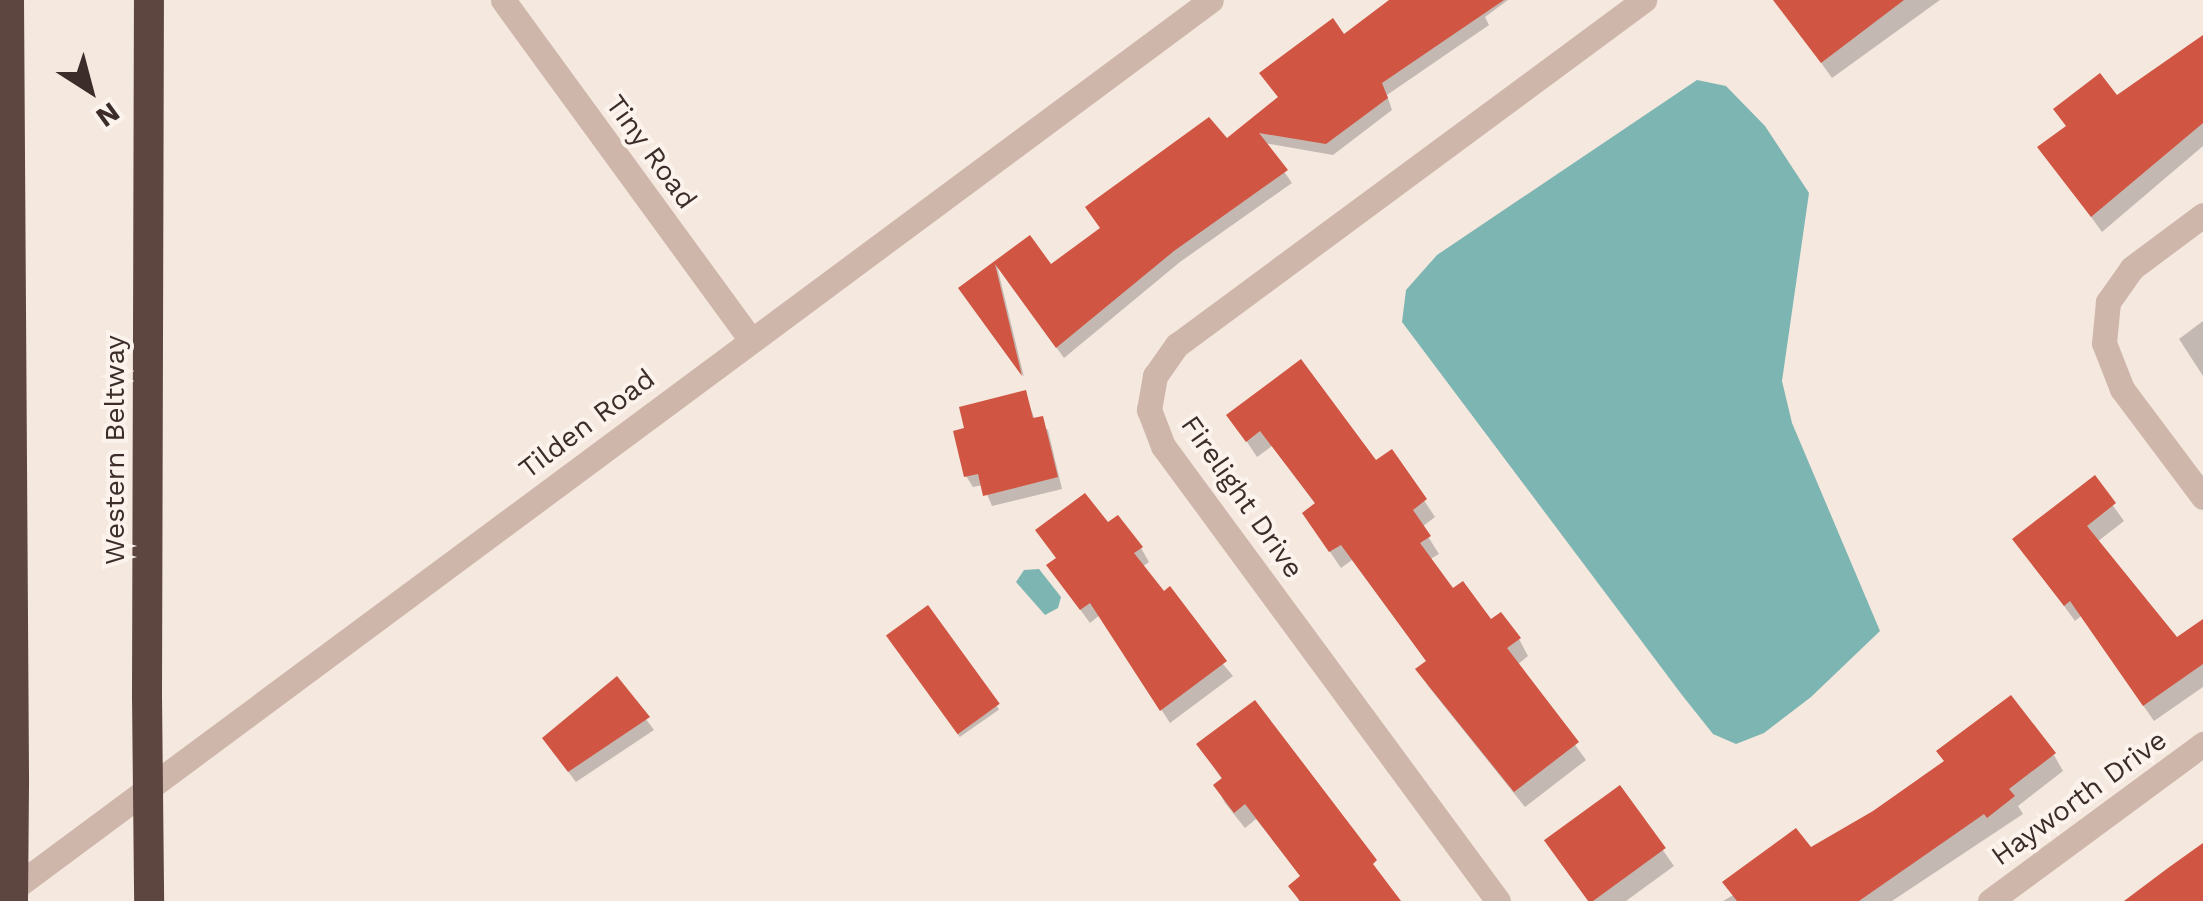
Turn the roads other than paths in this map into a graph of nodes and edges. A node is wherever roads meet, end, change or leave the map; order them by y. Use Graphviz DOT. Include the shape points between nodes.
graph roads {
  1 [pos="8,0"];
  2 [pos="150,0"];
  3 [pos="503,0"];
  4 [pos="1211,0"];
  5 [pos="1644,0"];
  6 [pos="2203,214"];
  7 [pos="751,340"];
  8 [pos="2203,497"];
  9 [pos="2203,744"];
  10 [pos="0,898"];
  11 [pos="14,901"];
  12 [pos="149,901"];
  13 [pos="1498,901"];
  14 [pos="1990,901"];
  1 -- 11 [label="highway, bridge"];
  2 -- 12 [label="highway, Western Beltway, bridge"];
  3 -- 7 [label="street, Tiny Road"];
  4 -- 7 [label="street, Tilden Road"];
  5 -- 13 [label="street, Firelight Drive" via="1178,346 1155,376 1152,393 1150,410 1163,446"];
  6 -- 8 [label="street" via="2132,268 2108,302 2104,343 2122,389"];
  7 -- 10 [label="street, Tilden Road"];
  9 -- 14 [label="street, Hayworth Drive"];
}
